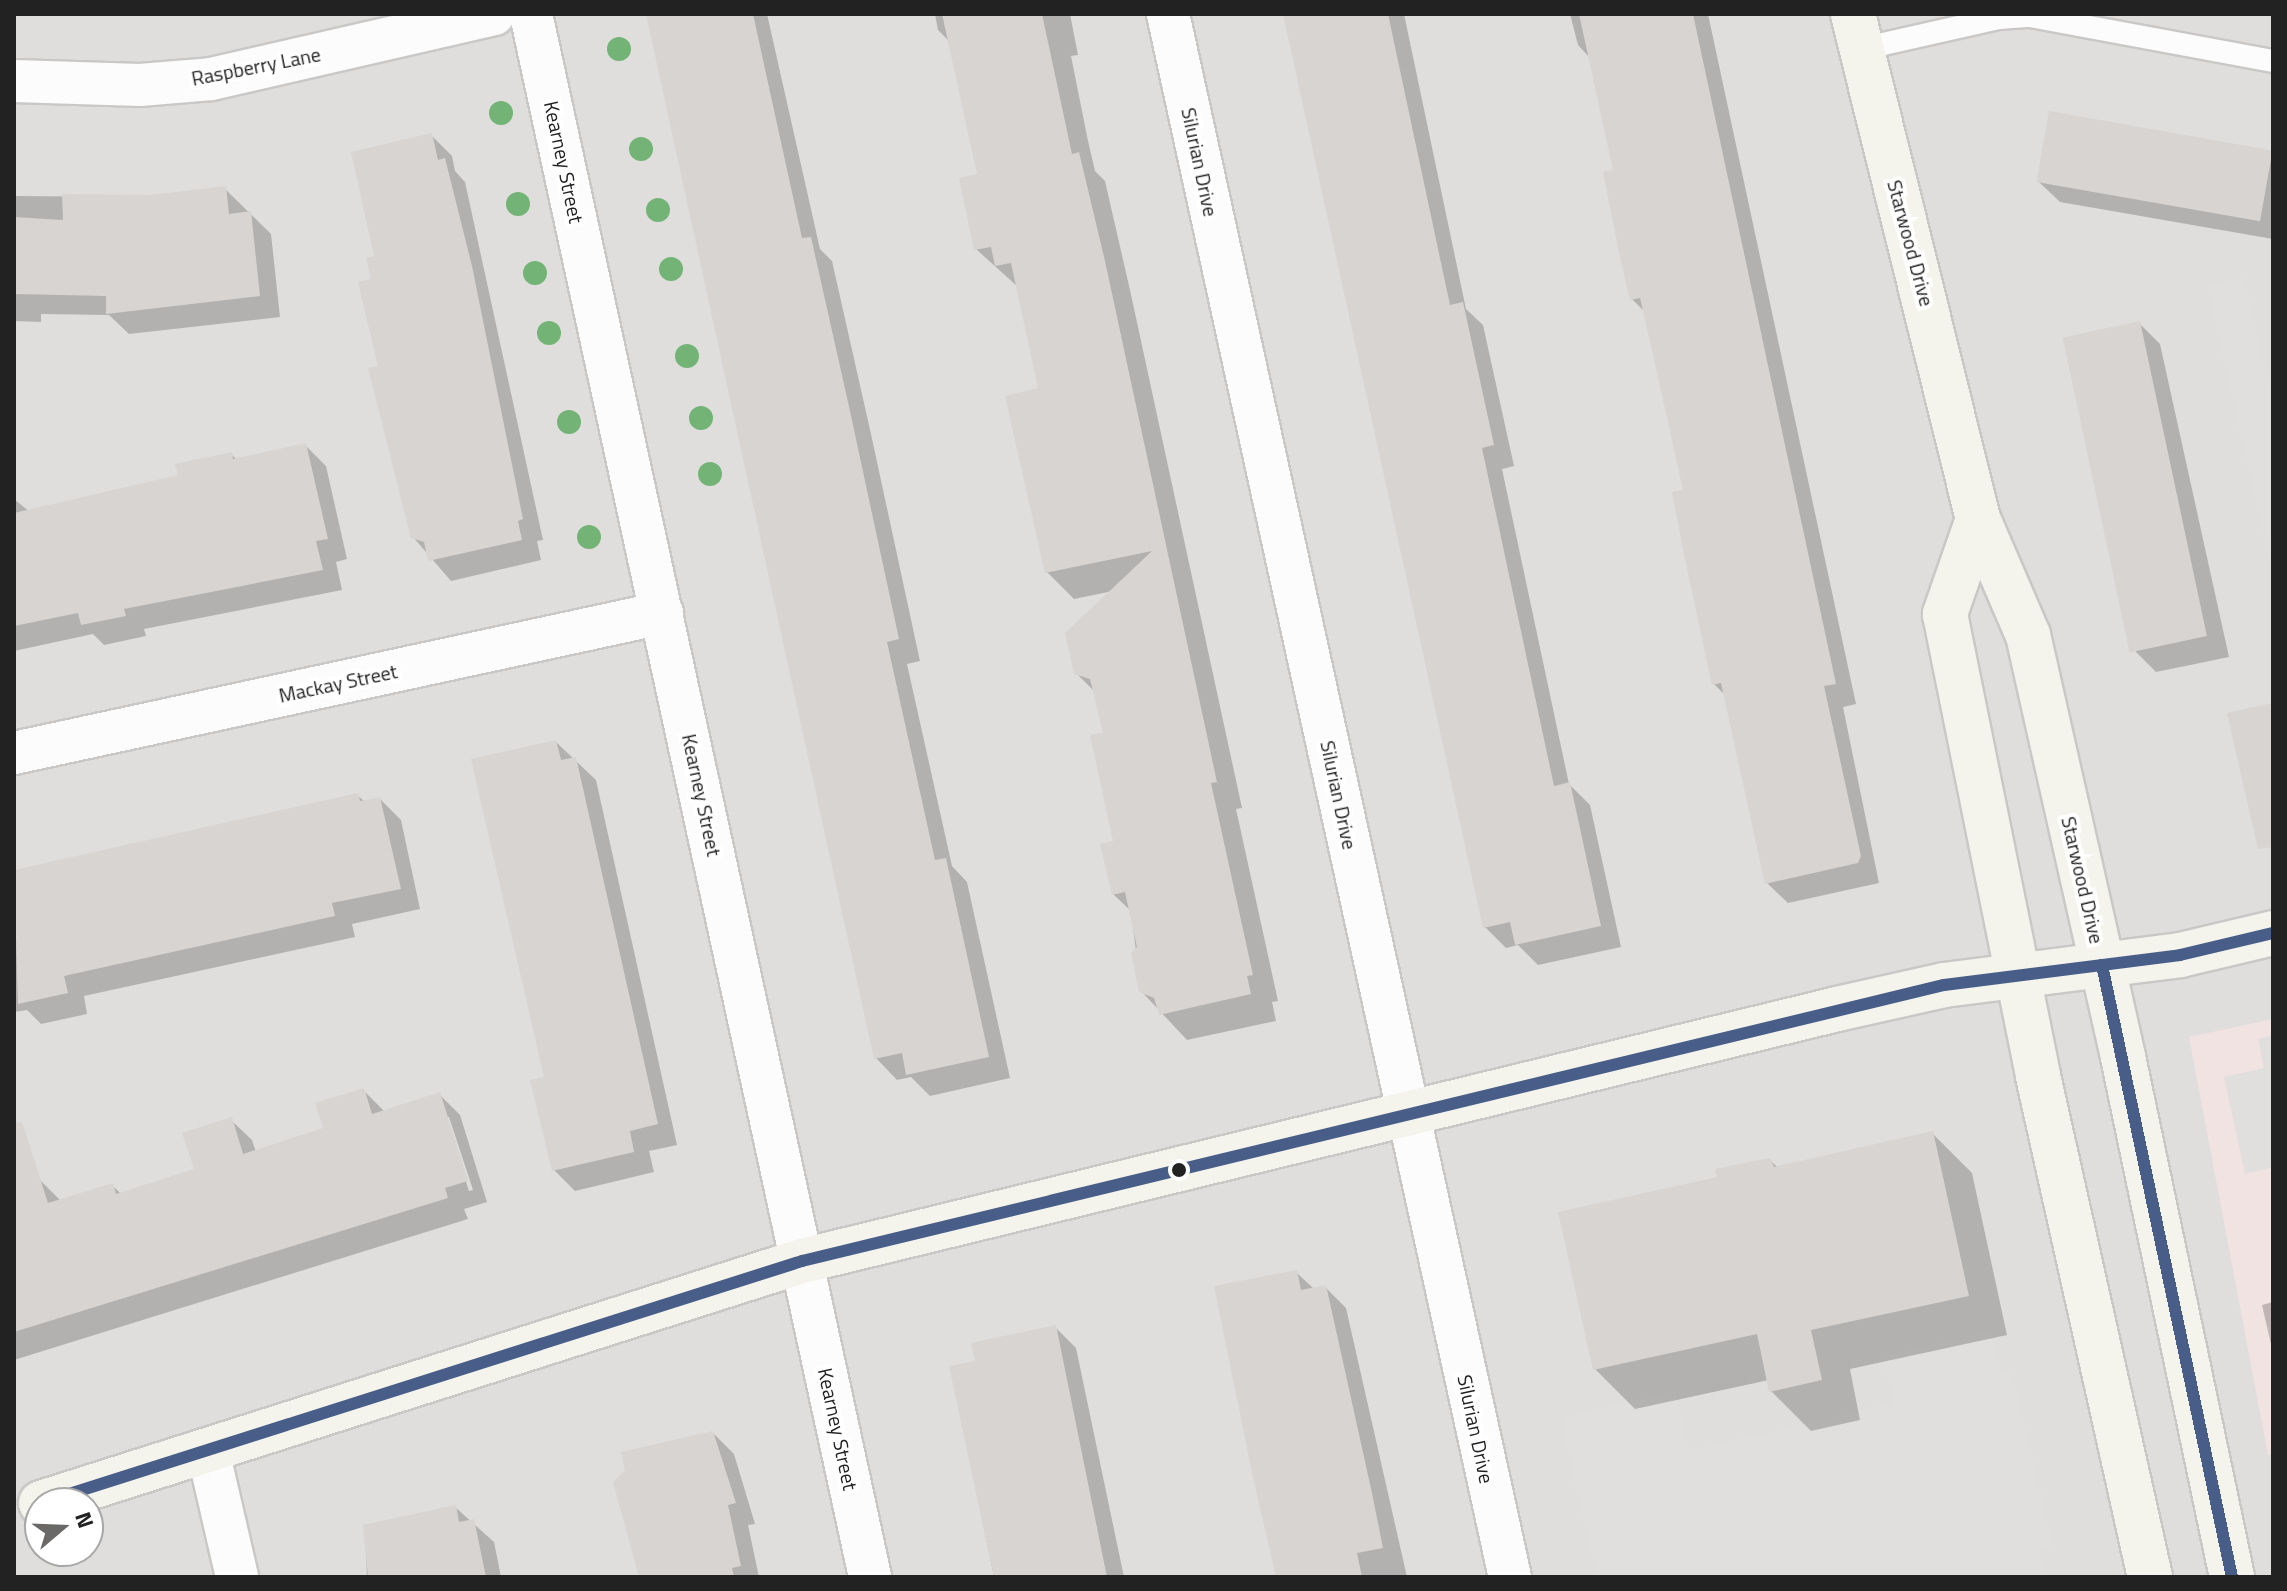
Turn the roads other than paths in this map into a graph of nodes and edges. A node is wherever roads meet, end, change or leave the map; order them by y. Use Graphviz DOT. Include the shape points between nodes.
graph roads {
  1 [pos="494,14"];
  2 [pos="531,14"];
  3 [pos="1168,14"];
  4 [pos="1857,32"];
  5 [pos="2273,61"];
  6 [pos="14,81"];
  7 [pos="1978,519"];
  8 [pos="662,613"];
  9 [pos="14,753"];
  10 [pos="2273,933"];
  11 [pos="2102,965"];
  12 [pos="2018,976"];
  13 [pos="1408,1110"];
  14 [pos="802,1261"];
  15 [pos="208,1451"];
  16 [pos="92,1487"];
  17 [pos="237,1577"];
  18 [pos="870,1577"];
  19 [pos="1510,1577"];
  20 [pos="2150,1577"];
  21 [pos="2232,1577"];
  1 -- 6 [label="street, Raspberry Lane" via="211,79 140,85"];
  2 -- 8 [label="street, Kearney Street"];
  3 -- 13 [label="street, Silurian Drive"];
  4 -- 5 [label="lane" via="2030,16"];
  4 -- 7 [label="street, Starwood Drive"];
  7 -- 11 [label="street, Starwood Drive" via="2028,635"];
  7 -- 12 [label="street" via="1945,614"];
  8 -- 9 [label="street, Mackay Street"];
  8 -- 14 [label="street, Kearney Street"];
  10 -- 11 [label="street" via="2180,955"];
  11 -- 12 [label="street"];
  11 -- 21 [label="street, Starwood Drive"];
  12 -- 13 [label="street" via="1944,985 1615,1066"];
  12 -- 20 [label="street"];
  13 -- 14 [label="street"];
  13 -- 19 [label="street, Silurian Drive"];
  14 -- 15 [label="street"];
  14 -- 18 [label="street, Kearney Street"];
  15 -- 16 [label="street"];
  15 -- 17 [label="street"];
}
